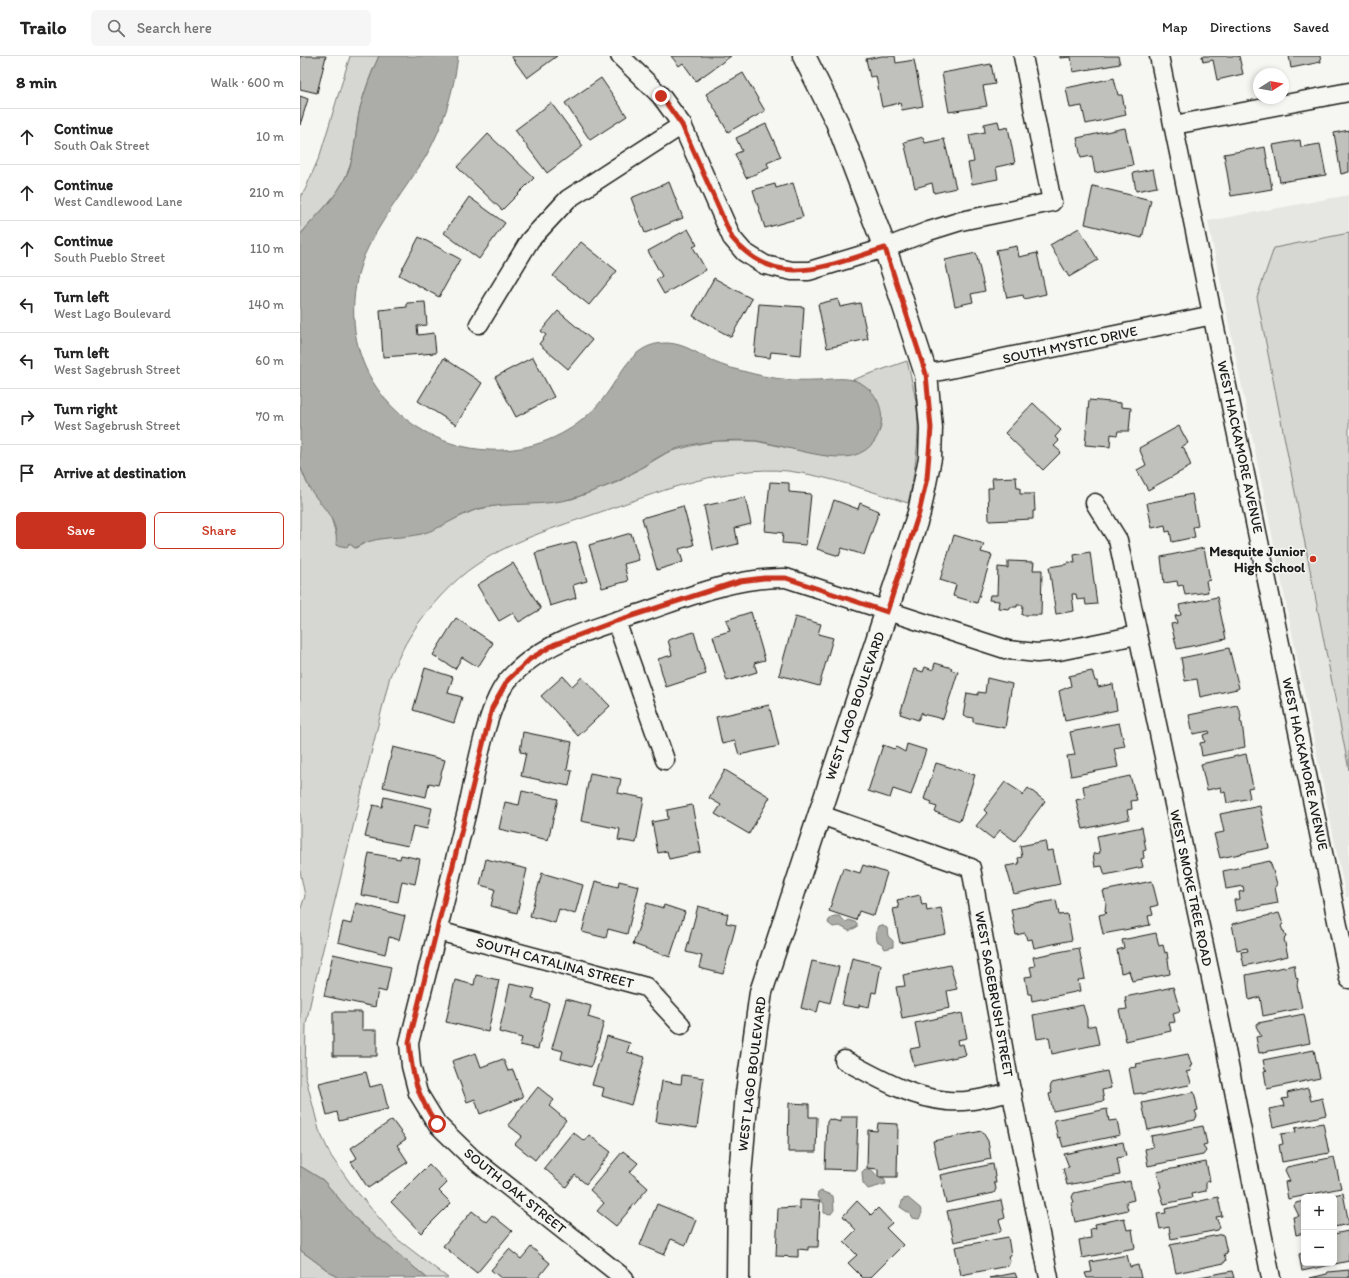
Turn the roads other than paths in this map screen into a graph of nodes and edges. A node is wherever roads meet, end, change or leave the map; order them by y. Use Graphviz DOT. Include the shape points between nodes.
graph roads {
  1 [pos="620,56"];
  2 [pos="804,56"];
  3 [pos="1023,56"];
  4 [pos="1159,56"];
  5 [pos="1349,92"];
  6 [pos="682,125"];
  7 [pos="1174,125"];
  8 [pos="885,248"];
  9 [pos="1213,315"];
  10 [pos="479,324"];
  11 [pos="926,374"];
  12 [pos="1095,503"];
  13 [pos="887,612"];
  14 [pos="616,621"];
  15 [pos="1137,635"];
  16 [pos="665,760"];
  17 [pos="818,814"];
  18 [pos="438,931"];
  19 [pos="1349,979"];
  20 [pos="680,1025"];
  21 [pos="844,1060"];
  22 [pos="1012,1092"];
  23 [pos="624,1278"];
  24 [pos="738,1278"];
  25 [pos="1049,1278"];
  26 [pos="1271,1278"];
  1 -- 6 [label="street" via="661,96"];
  2 -- 8 [label="street, WEST LAGO BOULEVARD" via="837,122"];
  3 -- 8 [label="street" via="1052,202 961,221"];
  4 -- 7 [label="street, WEST HACKAMORE AVENUE"];
  5 -- 7 [label="street"];
  6 -- 8 [label="street" via="732,238 744,252 764,265 792,271 809,271"];
  6 -- 10 [label="street" via="568,199 530,240"];
  7 -- 9 [label="street, WEST HACKAMORE AVENUE"];
  8 -- 11 [label="street, WEST LAGO BOULEVARD"];
  9 -- 11 [label="street, SOUTH MYSTIC DRIVE"];
  9 -- 19 [label="street, WEST HACKAMORE AVENUE"];
  11 -- 13 [label="street, WEST LAGO BOULEVARD" via="931,428 927,478 919,513"];
  12 -- 15 [label="street, WEST SMOKE TREE ROAD" via="1118,540"];
  13 -- 14 [label="street, SOUTH OAK STREET" via="786,578 764,578 714,588"];
  13 -- 15 [label="street, SOUTH OAK STREET" via="1008,650 1037,653 1059,652"];
  13 -- 17 [label="street, WEST LAGO BOULEVARD"];
  14 -- 16 [label="street"];
  14 -- 18 [label="street, SOUTH OAK STREET" via="555,644 530,659 508,680 492,708"];
  15 -- 26 [label="street, WEST SMOKE TREE ROAD" via="1221,1028"];
  17 -- 22 [label="street, WEST SAGEBRUSH STREET" via="971,868"];
  17 -- 24 [label="street, WEST LAGO BOULEVARD" via="761,992 747,1093 740,1187"];
  18 -- 20 [label="street, SOUTH CATALINA STREET" via="646,987"];
  18 -- 23 [label="street, SOUTH OAK STREET" via="409,1042 411,1066 418,1093 437,1124 472,1158"];
  21 -- 22 [label="street" via="879,1078 930,1098 963,1100"];
  22 -- 25 [label="street, WEST SAGEBRUSH STREET"];
}
